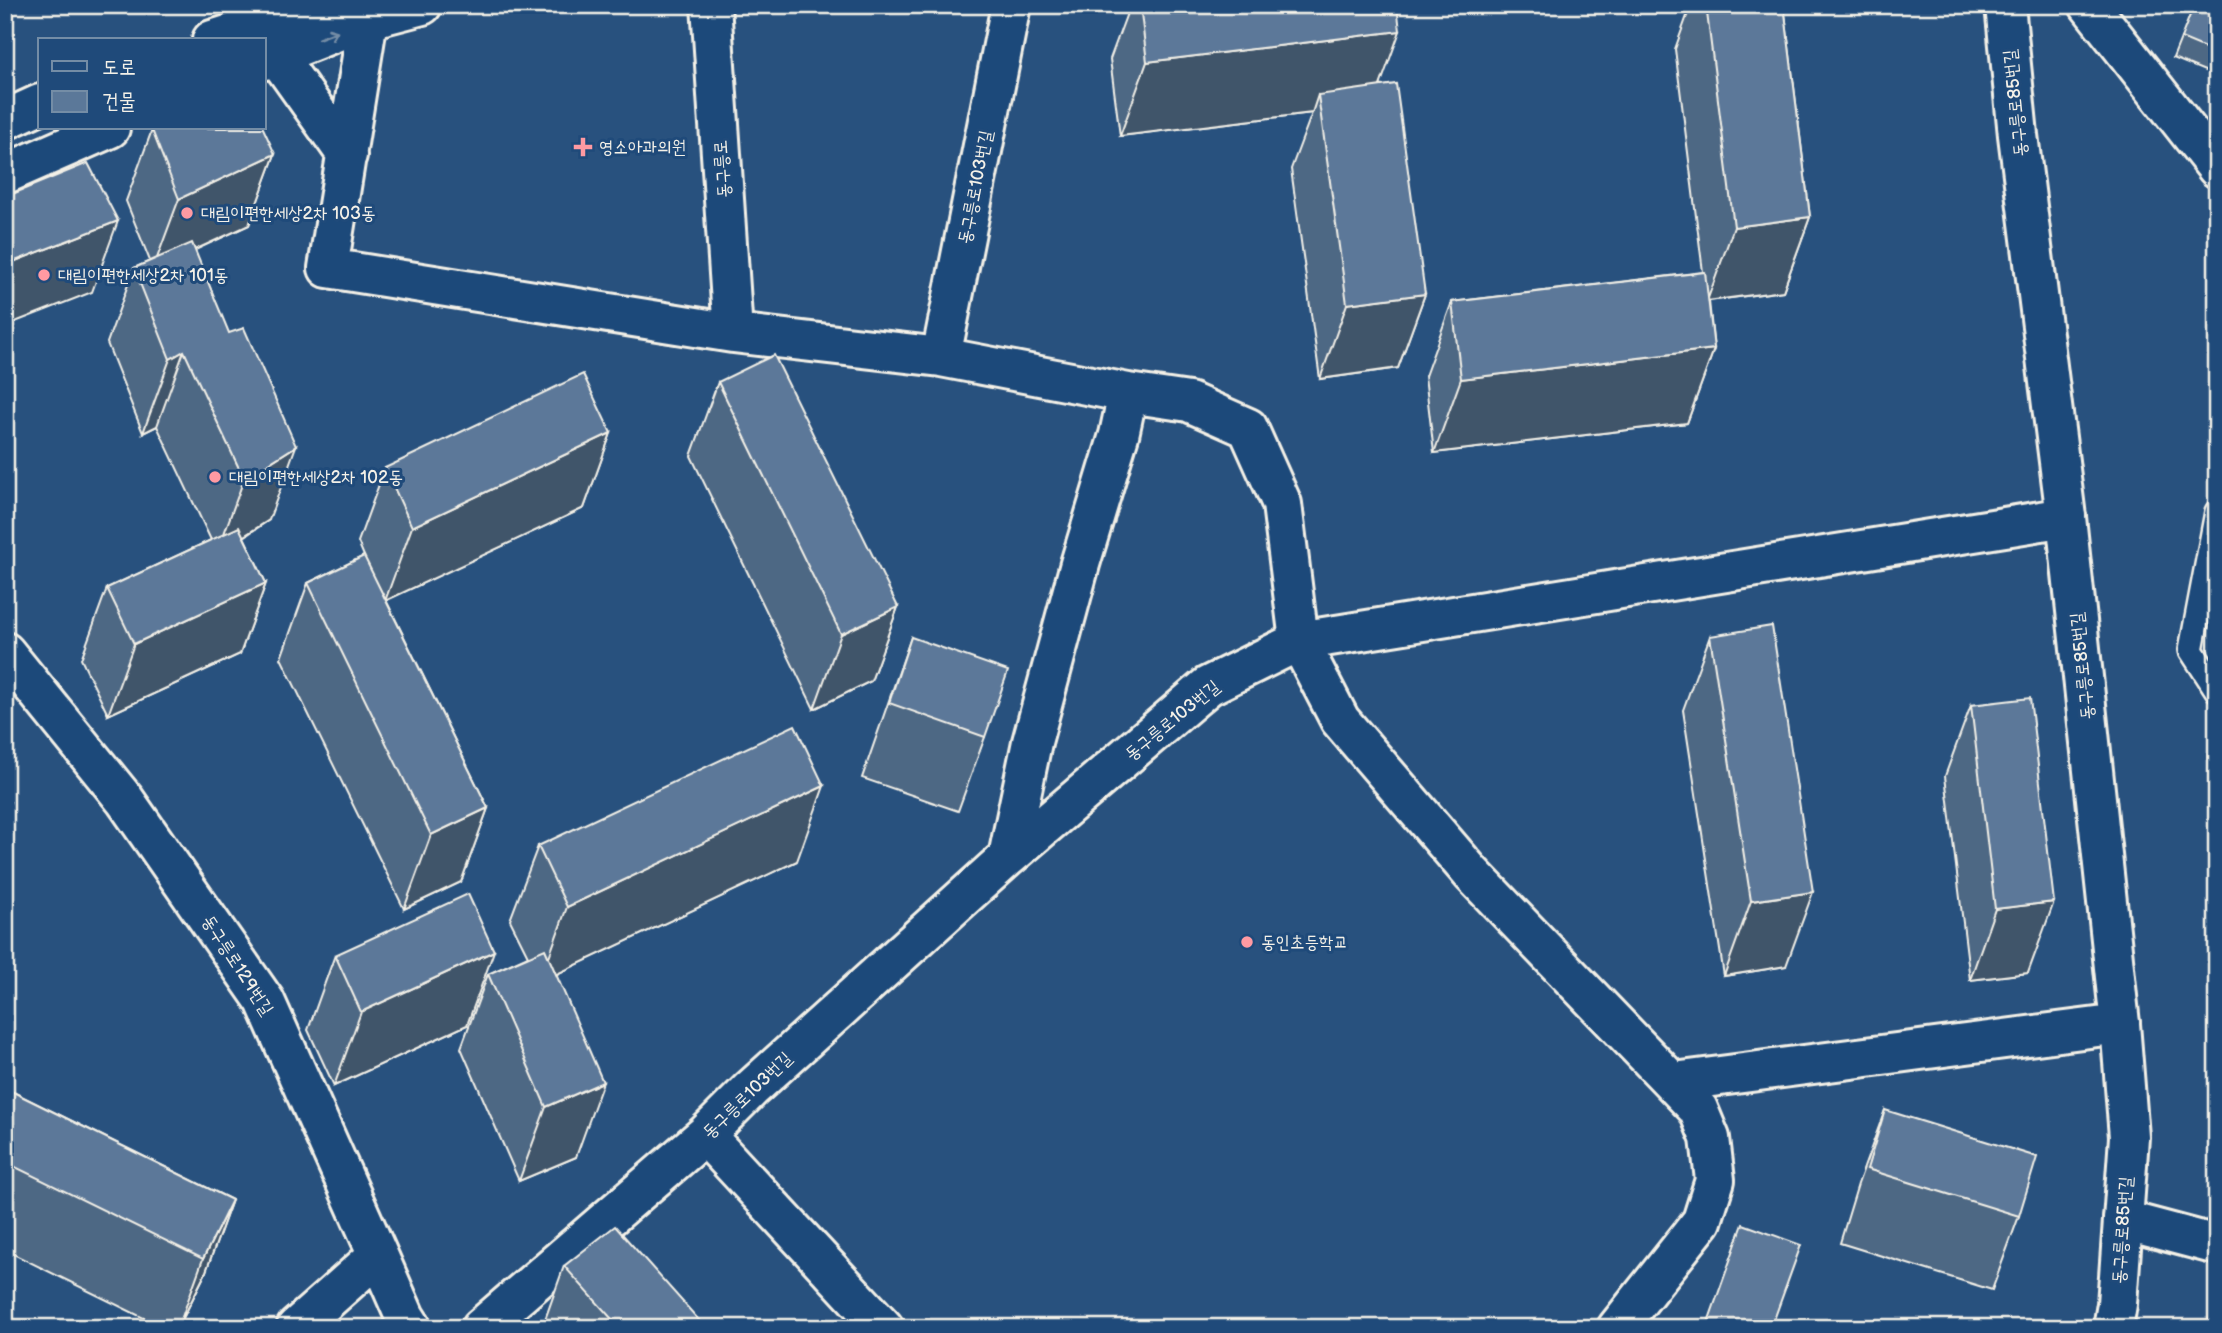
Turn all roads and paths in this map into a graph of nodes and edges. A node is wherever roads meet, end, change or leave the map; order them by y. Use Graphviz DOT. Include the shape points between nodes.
graph roads {
  1 [pos="322,5"];
  2 [pos="710,5"];
  3 [pos="1011,5"];
  4 [pos="2005,5"];
  5 [pos="2089,5"];
  6 [pos="393,11"];
  7 [pos="218,38"];
  8 [pos="270,57"];
  9 [pos="38,105"];
  10 [pos="5,120"];
  11 [pos="105,130"];
  12 [pos="347,155"];
  13 [pos="2217,168"];
  14 [pos="5,174"];
  15 [pos="733,333"];
  16 [pos="941,357"];
  17 [pos="1128,393"];
  18 [pos="2217,512"];
  19 [pos="2066,517"];
  20 [pos="1298,640"];
  21 [pos="5,652"];
  22 [pos="2217,690"];
  23 [pos="1008,857"];
  24 [pos="2120,1024"];
  25 [pos="1674,1083"];
  26 [pos="705,1135"];
  27 [pos="2123,1220"];
  28 [pos="2217,1245"];
  29 [pos="378,1255"];
  30 [pos="296,1328"];
  31 [pos="412,1328"];
  32 [pos="481,1328"];
  33 [pos="884,1328"];
  34 [pos="1617,1328"];
  35 [pos="2113,1328"];
  1 -- 7 [label="street"];
  2 -- 15 [label="street, 동구릉로"];
  3 -- 16 [label="street, 동구릉로103번길"];
  4 -- 19 [label="street, 동구릉로85번길"];
  5 -- 13 [label="street"];
  8 -- 6 [label="street, one-way"];
  6 -- 12 [label="street"];
  8 -- 12 [label="street"];
  9 -- 10 [label="street"];
  11 -- 14 [label="street"];
  12 -- 15 [label="street" via="328,268"];
  15 -- 16 [label="street"];
  16 -- 17 [label="street"];
  17 -- 20 [label="street" via="1189,402 1248,428 1282,504"];
  17 -- 23 [label="street" via="1032,742"];
  18 -- 22 [label="lane" via="2191,650"];
  19 -- 20 [label="street, 동구릉로103번길"];
  19 -- 24 [label="street, 동구릉로85번길"];
  20 -- 23 [label="street, 동구릉로103번길" via="1208,686"];
  20 -- 25 [label="street" via="1340,720 1472,874"];
  21 -- 29 [label="street, 동구릉로129번길" via="125,800 265,1000"];
  23 -- 26 [label="street, 동구릉로103번길"];
  24 -- 25 [label="street"];
  24 -- 27 [label="street, 동구릉로85번길" via="2129,1137"];
  25 -- 34 [label="street" via="1698,1109 1710,1139 1715,1180 1702,1221"];
  26 -- 32 [label="street, 동구릉로103번길"];
  26 -- 33 [label="street"];
  27 -- 28 [label="street"];
  27 -- 35 [label="street, 동구릉로85번길"];
  29 -- 30 [label="street"];
  29 -- 31 [label="street"];
}
